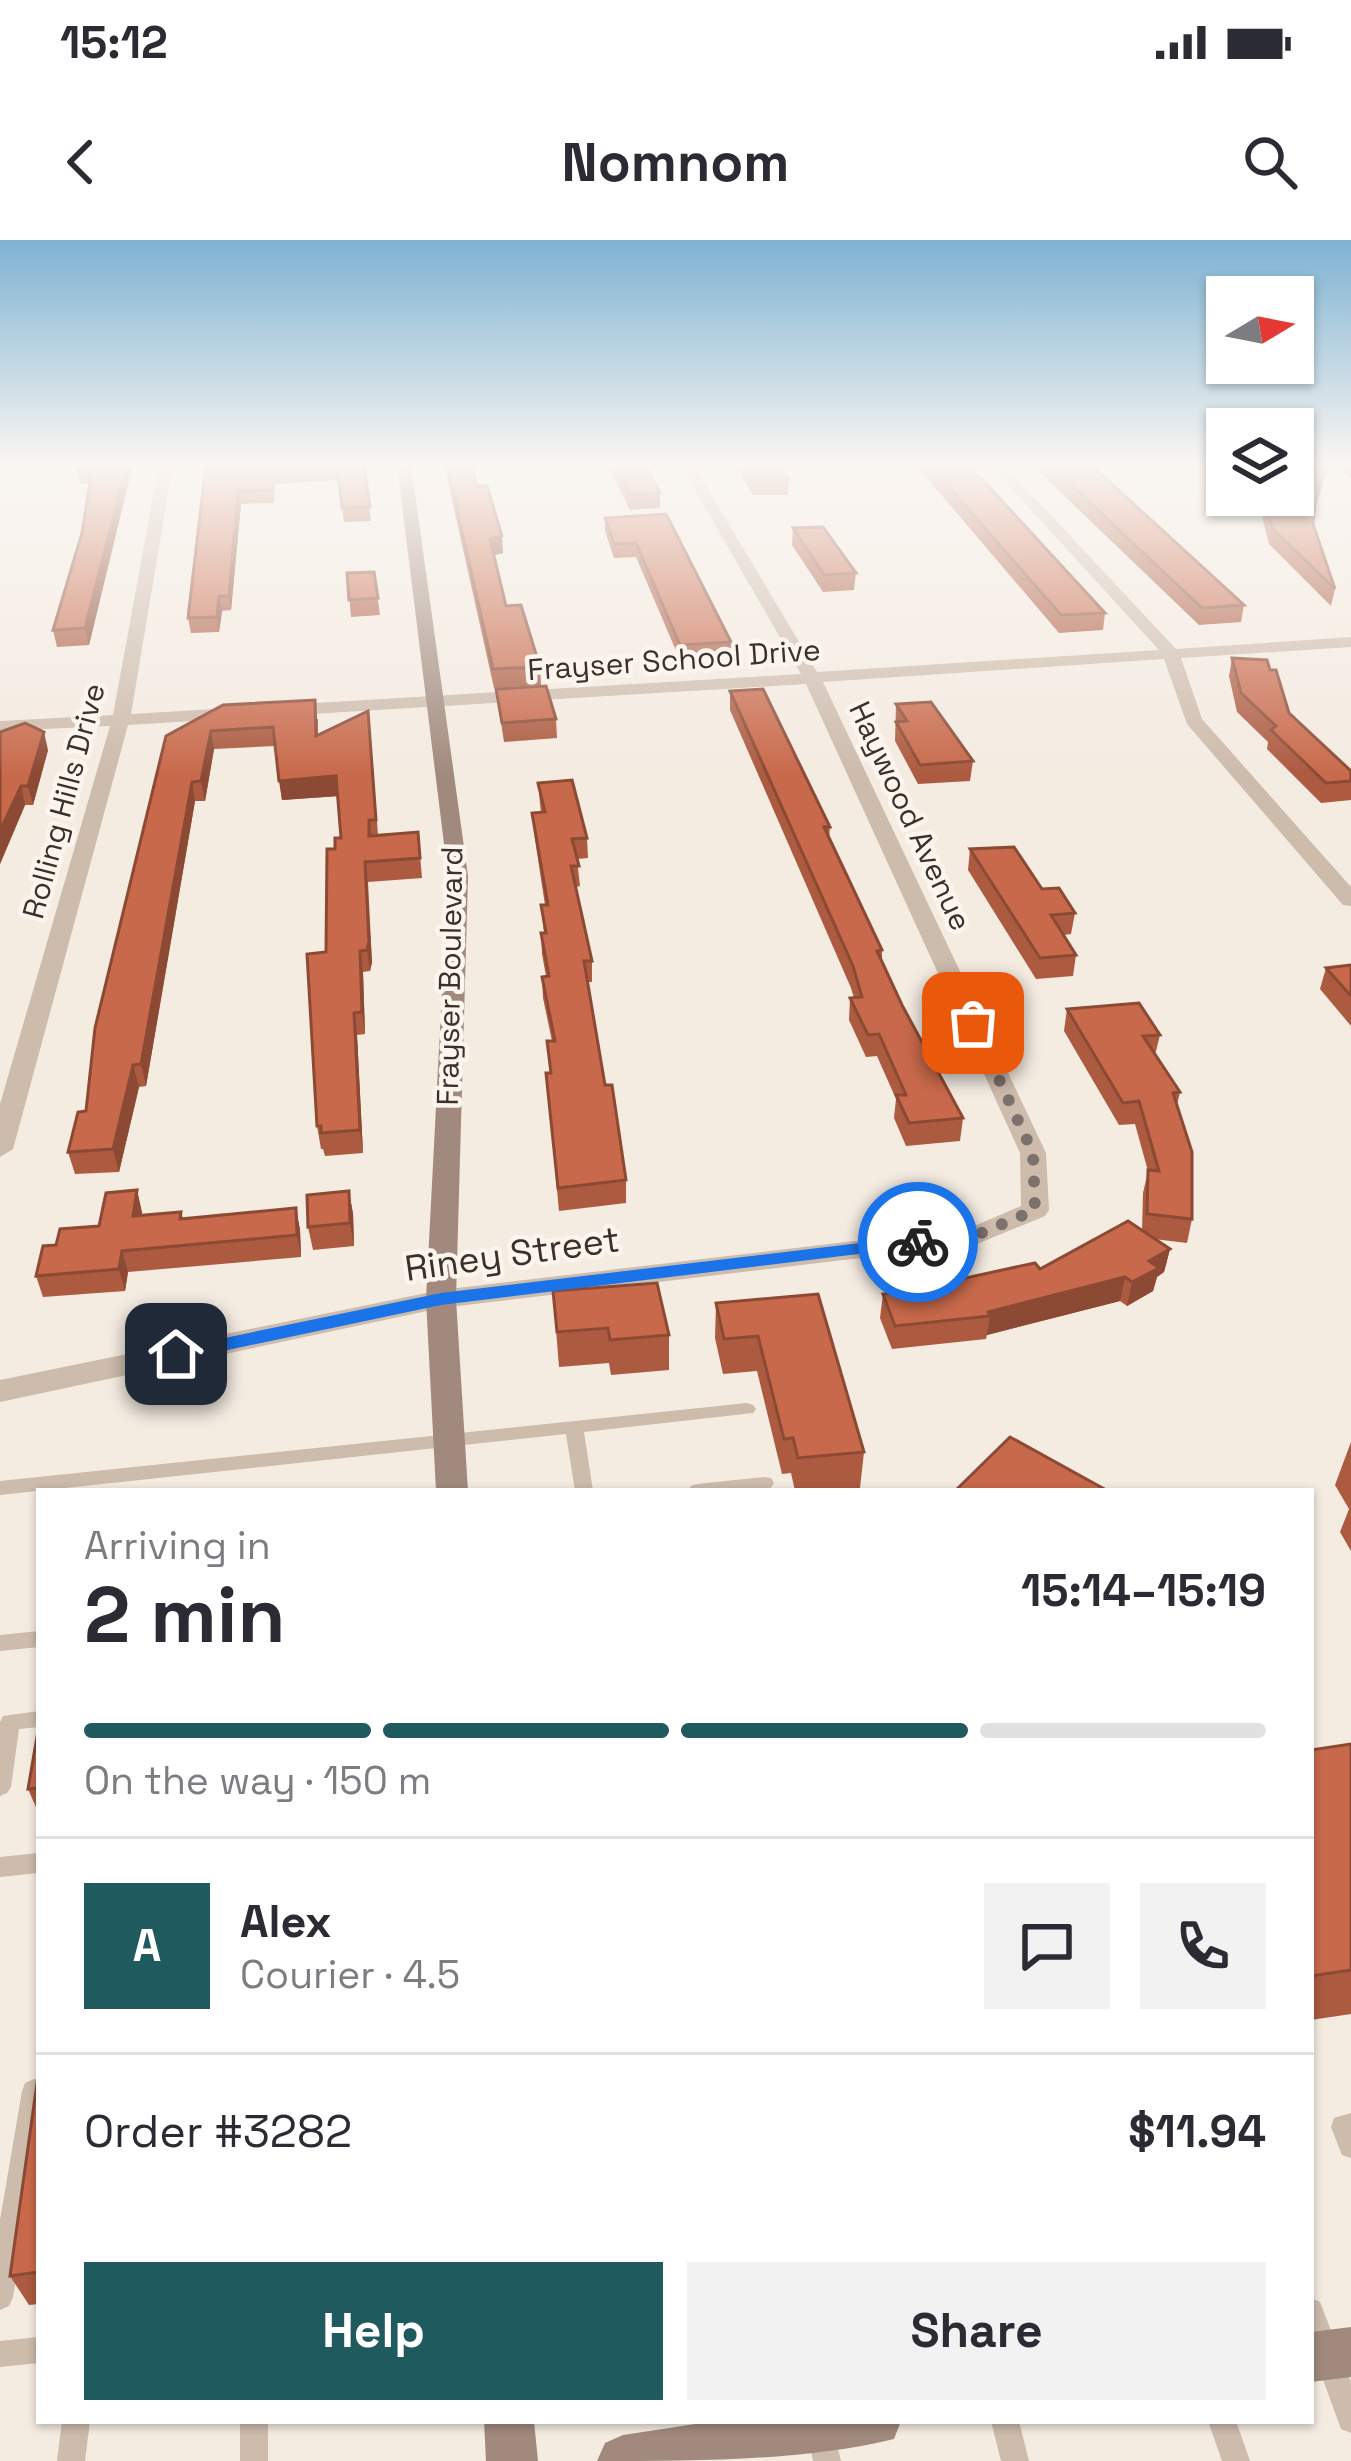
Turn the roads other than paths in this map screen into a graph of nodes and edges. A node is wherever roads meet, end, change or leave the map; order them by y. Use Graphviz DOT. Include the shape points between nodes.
graph roads {
  1 [pos="148,568"];
  2 [pos="418,568"];
  3 [pos="747,568"];
  4 [pos="1091,568"];
  5 [pos="1351,642"];
  6 [pos="1170,652"];
  7 [pos="812,678"];
  8 [pos="436,703"];
  9 [pos="121,719"];
  10 [pos="0,726"];
  11 [pos="1351,900"];
  12 [pos="0,1149"];
  13 [pos="1035,1210"];
  14 [pos="441,1299"];
  15 [pos="0,1391"];
  16 [pos="747,1409"];
  17 [pos="574,1426"];
  18 [pos="449,1439"];
  19 [pos="765,1483"];
  20 [pos="0,1488"];
  21 [pos="452,1488"];
  22 [pos="584,1488"];
  23 [pos="723,1488"];
  24 [pos="36,1639"];
  25 [pos="0,1643"];
  26 [pos="36,1719"];
  27 [pos="0,1786"];
  28 [pos="36,1863"];
  29 [pos="0,1868"];
  30 [pos="36,2091"];
  31 [pos="1351,2126"];
  32 [pos="1351,2146"];
  33 [pos="0,2297"];
  34 [pos="1325,2344"];
  35 [pos="36,2350"];
  36 [pos="0,2354"];
  37 [pos="1351,2420"];
  38 [pos="76,2424"];
  39 [pos="254,2424"];
  40 [pos="509,2424"];
  41 [pos="870,2424"];
  42 [pos="1006,2424"];
  43 [pos="1223,2424"];
  44 [pos="824,2445"];
  45 [pos="71,2461"];
  46 [pos="254,2461"];
  47 [pos="512,2461"];
  48 [pos="623,2461"];
  49 [pos="1016,2461"];
  50 [pos="1236,2461"];
  1 -- 9 [label="street, Rolling Hills Drive"];
  2 -- 8 [label="main road, Frayser Boulevard"];
  3 -- 7 [label="street, Haywood Avenue"];
  4 -- 6 [label="street"];
  5 -- 6 [label="street, Frayser School Drive"];
  6 -- 7 [label="street, Frayser School Drive"];
  6 -- 11 [label="street" via="1193,720"];
  7 -- 8 [label="street, Frayser School Drive"];
  7 -- 13 [label="street, Haywood Avenue" via="1033,1153"];
  8 -- 9 [label="street, Frayser School Drive"];
  8 -- 14 [label="main road, Frayser Boulevard" via="458,875"];
  9 -- 10 [label="street, Frayser School Drive"];
  9 -- 12 [label="street, Rolling Hills Drive"];
  13 -- 14 [label="street, Riney Street" via="977,1235"];
  14 -- 15 [label="street, Riney Street"];
  14 -- 18 [label="main road, Frayser Boulevard"];
  16 -- 17 [label="lane"];
  17 -- 18 [label="lane"];
  17 -- 22 [label="lane"];
  18 -- 20 [label="lane"];
  18 -- 21 [label="main road, Frayser Boulevard"];
  19 -- 23 [label="lane"];
  24 -- 25 [label="lane"];
  26 -- 27 [label="lane" via="10,1722"];
  28 -- 29 [label="lane"];
  30 -- 33 [label="lane"];
  31 -- 32 [label="lane" via="1343,2127"];
  34 -- 37 [label="lane"];
  35 -- 36 [label="lane"];
  38 -- 45 [label="lane"];
  39 -- 46 [label="lane"];
  40 -- 47 [label="main road"];
  41 -- 44 [label="main road"];
  42 -- 49 [label="lane"];
  43 -- 50 [label="lane"];
  44 -- 48 [label="main road"];
}
